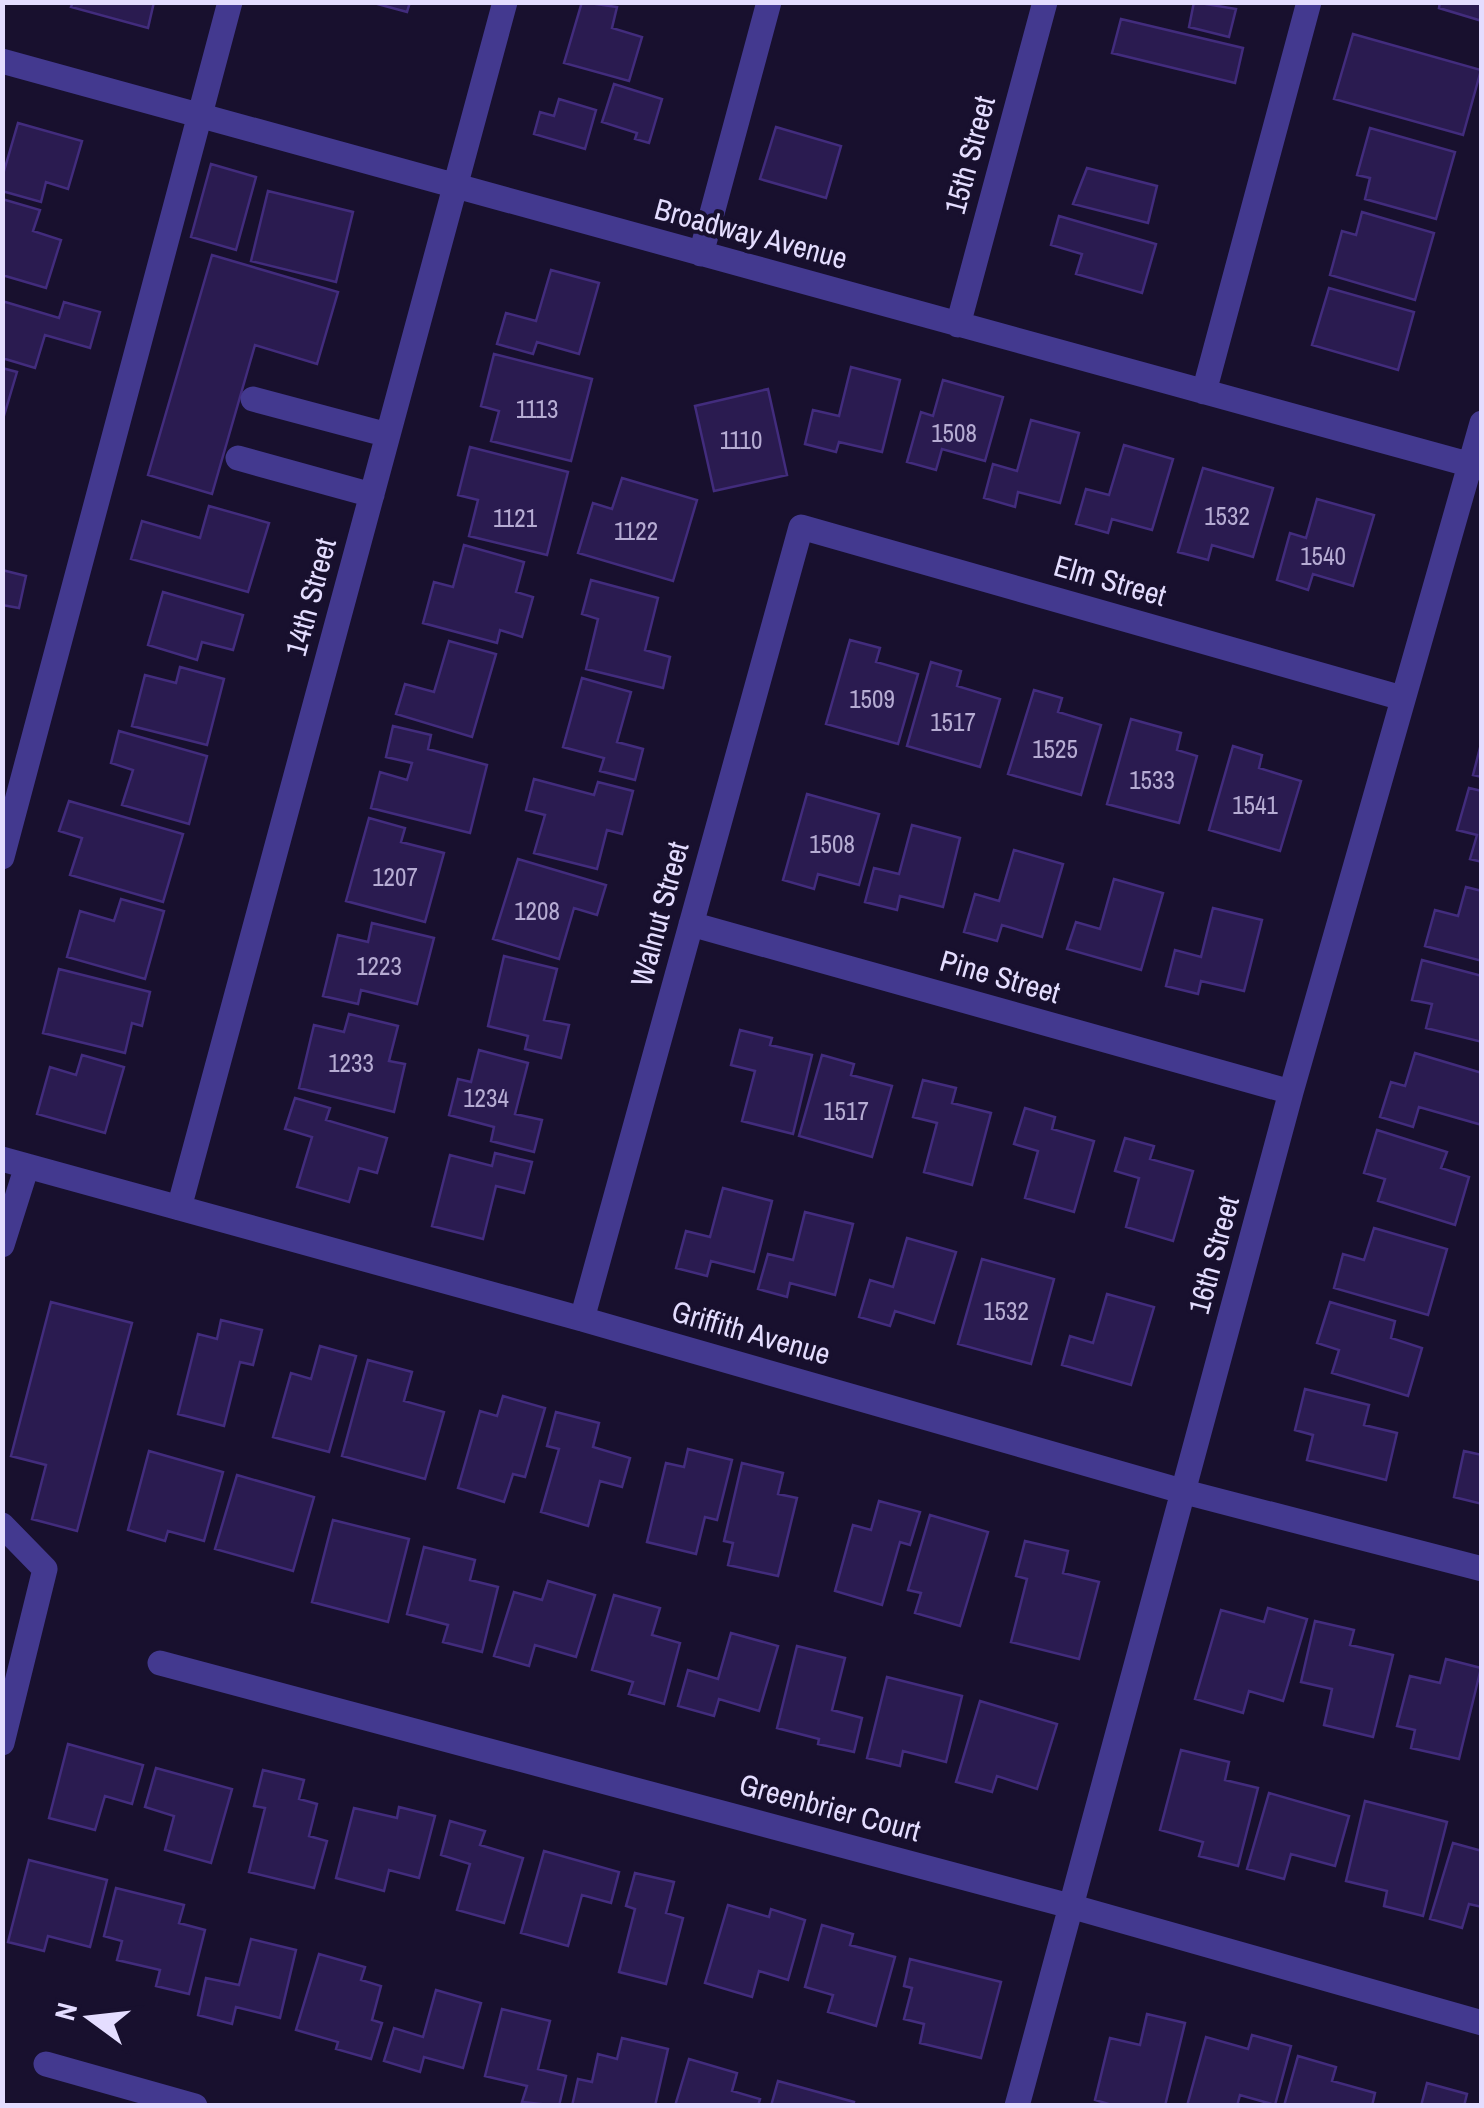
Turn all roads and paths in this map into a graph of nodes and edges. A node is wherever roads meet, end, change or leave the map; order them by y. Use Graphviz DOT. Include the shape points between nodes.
graph roads {
  1 [pos="230,2"];
  2 [pos="505,2"];
  3 [pos="768,2"];
  4 [pos="1045,2"];
  5 [pos="1309,2"];
  6 [pos="2,61"];
  7 [pos="200,116"];
  8 [pos="456,186"];
  9 [pos="700,254"];
  10 [pos="958,324"];
  11 [pos="1204,392"];
  12 [pos="253,399"];
  13 [pos="1482,423"];
  14 [pos="388,435"];
  15 [pos="238,458"];
  16 [pos="1475,467"];
  17 [pos="372,495"];
  18 [pos="801,527"];
  19 [pos="1402,698"];
  20 [pos="2,857"];
  21 [pos="691,924"];
  22 [pos="1291,1092"];
  23 [pos="15,1163"];
  24 [pos="180,1208"];
  25 [pos="2,1245"];
  26 [pos="582,1319"];
  27 [pos="1184,1492"];
  28 [pos="2,1525"];
  29 [pos="1482,1569"];
  30 [pos="160,1663"];
  31 [pos="2,1743"];
  32 [pos="1070,1906"];
  33 [pos="1482,2022"];
  34 [pos="46,2064"];
  35 [pos="195,2106"];
  36 [pos="1017,2106"];
  1 -- 7 [label="street"];
  2 -- 8 [label="street, 14th Street"];
  3 -- 9 [label="street"];
  4 -- 10 [label="street, 15th Street"];
  5 -- 11 [label="street"];
  6 -- 7 [label="street, Broadway Avenue"];
  7 -- 8 [label="street, Broadway Avenue"];
  7 -- 20 [label="street"];
  8 -- 9 [label="street, Broadway Avenue"];
  8 -- 14 [label="street, 14th Street"];
  9 -- 10 [label="street, Broadway Avenue"];
  10 -- 11 [label="street, Broadway Avenue"];
  11 -- 16 [label="street, Broadway Avenue"];
  12 -- 14 [label="street"];
  13 -- 16 [label="street, 16th Street"];
  14 -- 17 [label="street, 14th Street"];
  15 -- 17 [label="street"];
  16 -- 19 [label="street, 16th Street"];
  17 -- 24 [label="street, 14th Street"];
  18 -- 19 [label="street, Elm Street"];
  18 -- 21 [label="street, Walnut Street"];
  19 -- 22 [label="street, 16th Street"];
  21 -- 22 [label="street, Pine Street"];
  21 -- 26 [label="street, Walnut Street"];
  22 -- 27 [label="street, 16th Street"];
  23 -- 24 [label="street, Griffith Avenue"];
  23 -- 25 [label="street"];
  24 -- 26 [label="street, Griffith Avenue"];
  26 -- 27 [label="street, Griffith Avenue"];
  27 -- 29 [label="street, Griffith Avenue"];
  27 -- 32 [label="street, 16th Street"];
  28 -- 31 [label="street" via="44,1569"];
  30 -- 32 [label="street, Greenbrier Court"];
  32 -- 33 [label="street, Greenbrier Court"];
  32 -- 36 [label="street, 16th Street"];
  34 -- 35 [label="street"];
}
